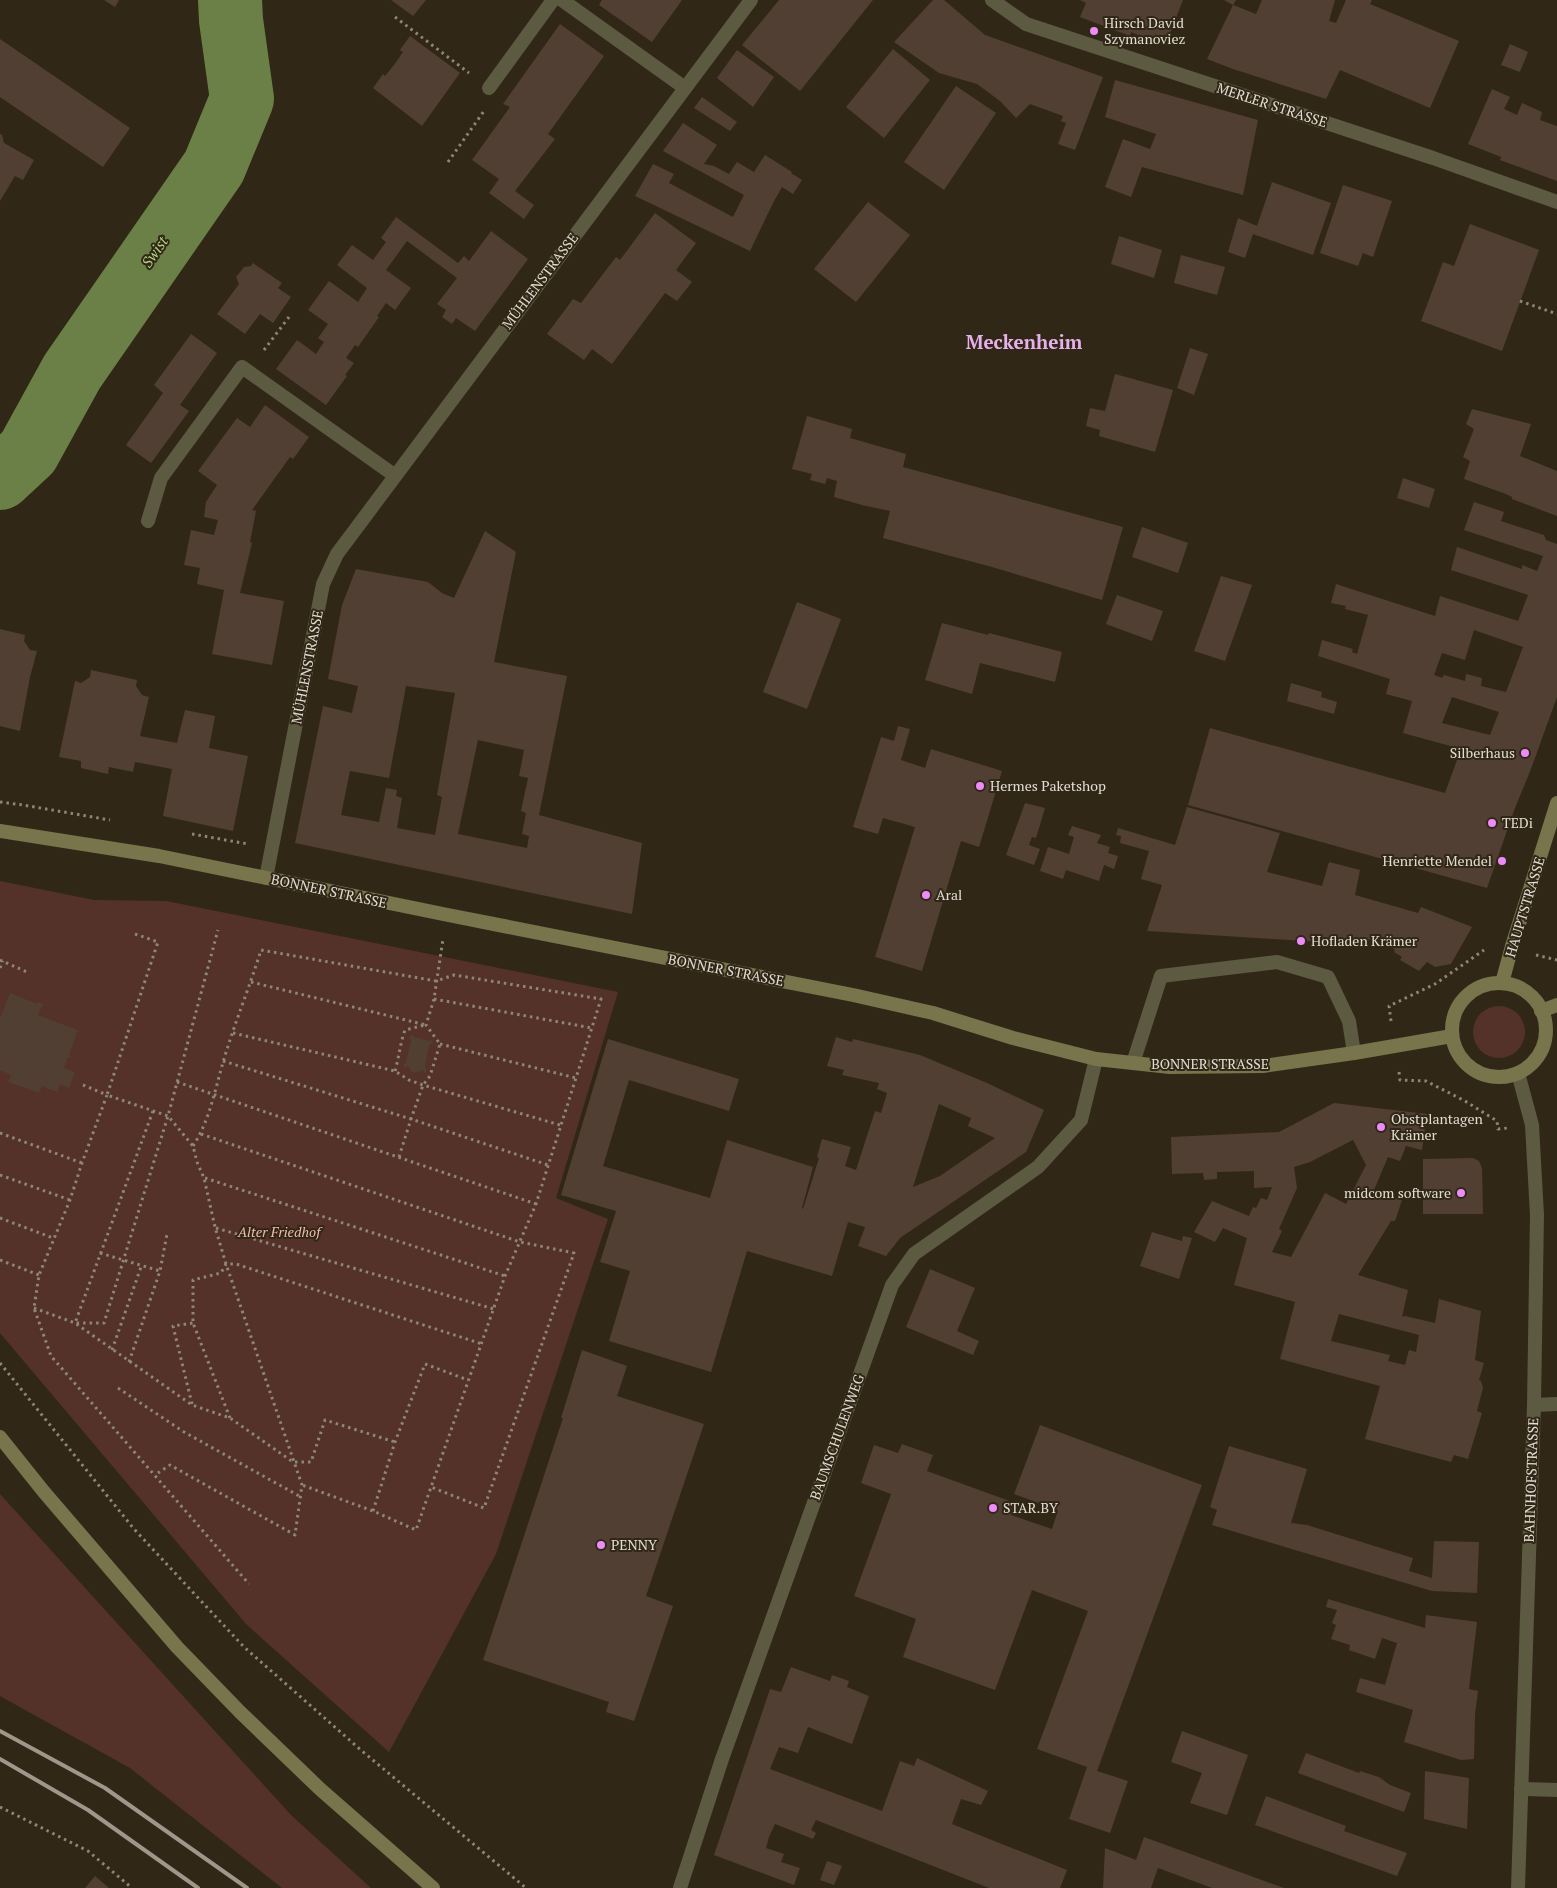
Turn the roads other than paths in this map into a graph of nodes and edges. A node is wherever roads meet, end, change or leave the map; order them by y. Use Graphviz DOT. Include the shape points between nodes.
graph roads {
  1 [pos="553,0"];
  2 [pos="562,0"];
  3 [pos="751,0"];
  4 [pos="992,0"];
  5 [pos="489,88"];
  6 [pos="686,88"];
  7 [pos="1557,202"];
  8 [pos="394,475"];
  9 [pos="148,521"];
  10 [pos="1557,803"];
  11 [pos="0,831"];
  12 [pos="266,878"];
  13 [pos="1502,983"];
  14 [pos="1557,1004"];
  15 [pos="1541,1011"];
  16 [pos="1452,1036"];
  17 [pos="1354,1053"];
  18 [pos="1096,1059"];
  19 [pos="1133,1063"];
  20 [pos="1518,1073"];
  21 [pos="1557,1404"];
  22 [pos="1534,1405"];
  23 [pos="0,1437"];
  24 [pos="1521,1789"];
  25 [pos="1557,1790"];
  26 [pos="433,1888"];
  27 [pos="680,1888"];
  28 [pos="1518,1888"];
  1 -- 5 [label="street"];
  2 -- 6 [label="street"];
  3 -- 6 [label="street, MÜHLENSTRASSE"];
  4 -- 7 [label="street, MERLER STRASSE" via="1026,24"];
  6 -- 8 [label="street, MÜHLENSTRASSE"];
  8 -- 9 [label="street" via="242,367 161,478"];
  8 -- 12 [label="street, MÜHLENSTRASSE" via="337,554 323,584"];
  10 -- 13 [label="main road, HAUPTSTRASSE"];
  11 -- 12 [label="main road, BONNER STRASSE" via="159,856"];
  12 -- 18 [label="main road, BONNER STRASSE" via="853,995 933,1013"];
  13 -- 15 [label="main road" via="1526,992"];
  13 -- 16 [label="main road" via="1480,987 1469,993 1455,1012"];
  14 -- 15 [label="main road"];
  15 -- 20 [label="main road" via="1545,1021 1541,1050 1530,1065"];
  16 -- 17 [label="main road, BONNER STRASSE"];
  16 -- 20 [label="main road" via="1459,1055 1474,1070 1492,1077"];
  17 -- 19 [label="main road, BONNER STRASSE" via="1262,1066 1170,1067"];
  17 -- 19 [label="street" via="1349,1021 1328,978 1277,962 1161,976"];
  18 -- 19 [label="main road, BONNER STRASSE"];
  18 -- 27 [label="street, BAUMSCHULENWEG" via="1081,1120 1038,1167 914,1254 892,1285 722,1758"];
  20 -- 22 [label="street, BAHNHOFSTRASSE" via="1532,1125 1537,1214"];
  21 -- 22 [label="street"];
  22 -- 24 [label="street, BAHNHOFSTRASSE"];
  23 -- 26 [label="main road" via="177,1648 320,1788"];
  24 -- 25 [label="street"];
  24 -- 28 [label="street, BAHNHOFSTRASSE"];
}
